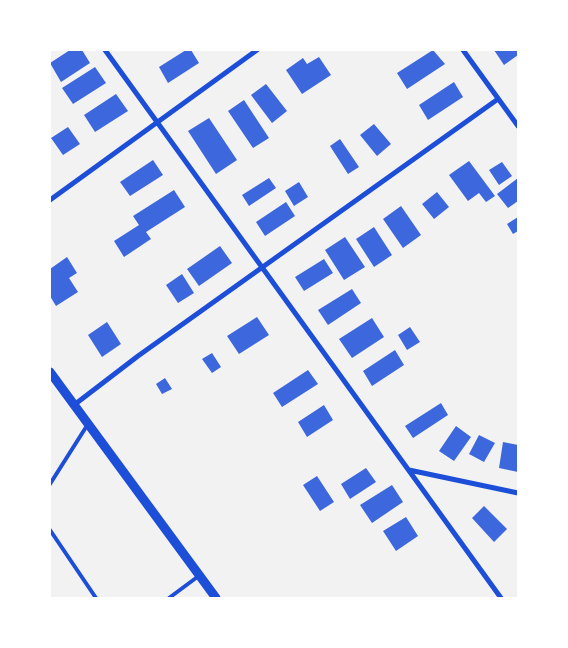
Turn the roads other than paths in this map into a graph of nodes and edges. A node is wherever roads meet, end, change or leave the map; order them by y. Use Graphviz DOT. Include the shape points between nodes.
graph roads {
  1 [pos="105,50"];
  2 [pos="256,50"];
  3 [pos="463,50"];
  4 [pos="498,99"];
  5 [pos="158,121"];
  6 [pos="518,126"];
  7 [pos="50,200"];
  8 [pos="262,268"];
  9 [pos="50,372"];
  10 [pos="74,405"];
  11 [pos="88,424"];
  12 [pos="408,470"];
  13 [pos="50,484"];
  14 [pos="518,492"];
  15 [pos="50,530"];
  16 [pos="200,575"];
  17 [pos="96,598"];
  18 [pos="170,598"];
  19 [pos="216,598"];
  20 [pos="501,598"];
  1 -- 5 [label="street"];
  2 -- 5 [label="street"];
  3 -- 4 [label="street"];
  4 -- 6 [label="street"];
  4 -- 8 [label="street"];
  5 -- 7 [label="street"];
  5 -- 8 [label="street"];
  8 -- 10 [label="street"];
  8 -- 12 [label="street"];
  9 -- 10 [label="street"];
  10 -- 11 [label="street"];
  11 -- 13 [label="lane"];
  11 -- 16 [label="street"];
  12 -- 14 [label="street"];
  12 -- 20 [label="street"];
  15 -- 17 [label="lane"];
  16 -- 18 [label="lane"];
  16 -- 19 [label="street"];
}
